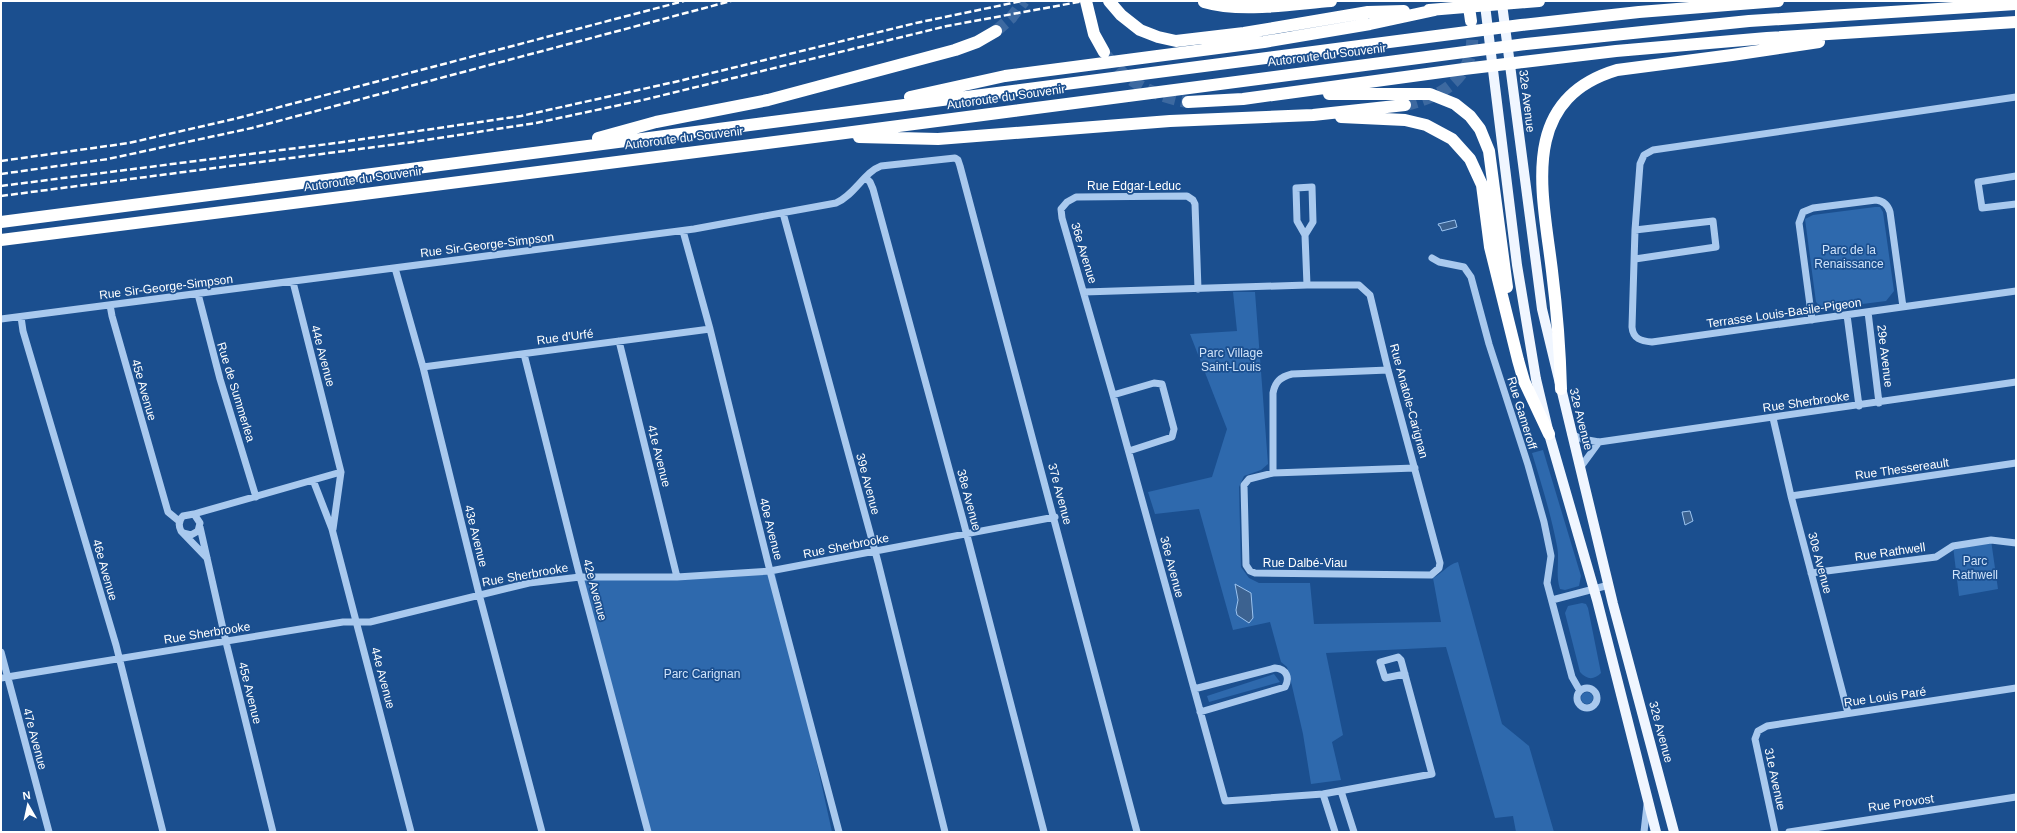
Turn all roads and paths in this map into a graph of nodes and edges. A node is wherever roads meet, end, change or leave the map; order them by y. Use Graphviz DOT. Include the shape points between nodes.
graph roads {
  1 [pos="1086,1"];
  2 [pos="1109,1"];
  3 [pos="1331,1"];
  4 [pos="1539,1"];
  5 [pos="1778,1"];
  6 [pos="1204,2"];
  7 [pos="1502,4"];
  8 [pos="2016,4"];
  9 [pos="1485,5"];
  10 [pos="1469,7"];
  11 [pos="1435,10"];
  12 [pos="1471,21"];
  13 [pos="2016,22"];
  14 [pos="1892,30"];
  15 [pos="996,31"];
  16 [pos="1104,52"];
  17 [pos="1279,94"];
  18 [pos="2016,97"];
  19 [pos="1188,102"];
  20 [pos="1405,105"];
  21 [pos="827,115"];
  22 [pos="1313,115"];
  23 [pos="822,136"];
  24 [pos="558,150"];
  25 [pos="959,162"];
  26 [pos="2016,176"];
  27 [pos="866,178"];
  28 [pos="2016,204"];
  29 [pos="1061,209"];
  30 [pos="783,213"];
  31 [pos="1,222"];
  32 [pos="1635,230"];
  33 [pos="683,231"];
  34 [pos="1305,235"];
  35 [pos="1,240"];
  36 [pos="1432,258"];
  37 [pos="1635,259"];
  38 [pos="396,268"];
  39 [pos="293,282"];
  40 [pos="1307,284"];
  41 [pos="1198,288"];
  42 [pos="2016,291"];
  43 [pos="1084,292"];
  44 [pos="198,294"];
  45 [pos="110,305"];
  46 [pos="1903,308"];
  47 [pos="1868,312"];
  48 [pos="1847,315"];
  49 [pos="21,316"];
  50 [pos="1,319"];
  51 [pos="1812,320"];
  52 [pos="710,329"];
  53 [pos="619,341"];
  54 [pos="1515,348"];
  55 [pos="524,354"];
  56 [pos="423,367"];
  57 [pos="1388,370"];
  58 [pos="2016,382"];
  59 [pos="1561,389"];
  60 [pos="1113,395"];
  61 [pos="1879,403"];
  62 [pos="1859,406"];
  63 [pos="1773,418"];
  64 [pos="1549,434"];
  65 [pos="1571,434"];
  66 [pos="1599,442"];
  67 [pos="1129,451"];
  68 [pos="2016,463"];
  69 [pos="1415,468"];
  70 [pos="1580,468"];
  71 [pos="341,472"];
  72 [pos="1273,473"];
  73 [pos="313,480"];
  74 [pos="1791,496"];
  75 [pos="256,497"];
  76 [pos="194,514"];
  77 [pos="1055,518"];
  78 [pos="179,521"];
  79 [pos="200,527"];
  80 [pos="332,529"];
  81 [pos="184,533"];
  82 [pos="967,533"];
  83 [pos="2016,543"];
  84 [pos="875,551"];
  85 [pos="207,558"];
  86 [pos="770,571"];
  87 [pos="1811,573"];
  88 [pos="1431,575"];
  89 [pos="580,577"];
  90 [pos="676,577"];
  91 [pos="1609,585"];
  92 [pos="1594,589"];
  93 [pos="479,594"];
  94 [pos="1552,600"];
  95 [pos="356,622"];
  96 [pos="226,642"];
  97 [pos="1,652"];
  98 [pos="119,659"];
  99 [pos="1405,674"];
  100 [pos="4,678"];
  101 [pos="2016,688"];
  102 [pos="1194,689"];
  103 [pos="1580,691"];
  104 [pos="1200,712"];
  105 [pos="1848,713"];
  106 [pos="1758,731"];
  107 [pos="1341,791"];
  108 [pos="1323,794"];
  109 [pos="2016,797"];
  110 [pos="1648,801"];
  111 [pos="1802,830"];
  112 [pos="49,832"];
  113 [pos="163,832"];
  114 [pos="273,832"];
  115 [pos="411,832"];
  116 [pos="542,832"];
  117 [pos="648,832"];
  118 [pos="839,832"];
  119 [pos="945,832"];
  120 [pos="1044,832"];
  121 [pos="1137,832"];
  122 [pos="1335,832"];
  123 [pos="1354,832"];
  124 [pos="1644,832"];
  125 [pos="1656,832"];
  126 [pos="1674,832"];
  127 [pos="1775,832"];
  128 [pos="1789,832"];
  1 -- 16 [label="highway" via="1094,34"];
  2 -- 11 [label="highway" via="1121,15 1140,30 1158,38 1176,41 1244,33 1368,12"];
  3 -- 6 [label="highway" via="1243,7 1219,6"];
  4 -- 7 [label="highway"];
  5 -- 21 [label="highway, Autoroute du Souvenir" via="1639,12 1454,33"];
  7 -- 9 [label="highway"];
  7 -- 59 [label="main road, 32e Avenue" via="1539,292"];
  8 -- 23 [label="highway, Autoroute du Souvenir" via="1749,21 1526,44"];
  9 -- 10 [label="highway"];
  9 -- 64 [label="main road" via="1525,319"];
  10 -- 11 [label="highway"];
  10 -- 12 [label="highway"];
  11 -- 21 [label="highway" via="1264,42 1006,76"];
  13 -- 14 [label="highway"];
  14 -- 17 [label="highway" via="1686,44 1464,69"];
  14 -- 59 [label="highway" via="1732,56 1626,68 1600,76 1570,97 1549,129 1542,152 1541,168 1560,335"];
  15 -- 24 [label="highway" via="955,50 774,99 656,122"];
  17 -- 19 [label="highway" via="1230,101"];
  17 -- 54 [label="highway" via="1424,94 1448,100 1460,106 1470,116 1484,136 1491,160"];
  18 -- 32 [label="street, Terrasse Louis-Basile-Pigeon" via="1653,150 1644,155 1640,164"];
  20 -- 22 [label="highway"];
  21 -- 24 [label="highway, Autoroute du Souvenir"];
  22 -- 23 [label="highway" via="1163,122 938,139"];
  22 -- 54 [label="highway" via="1412,121 1439,130 1462,148 1474,165 1482,185 1490,247"];
  23 -- 35 [label="highway, Autoroute du Souvenir"];
  24 -- 31 [label="highway, Autoroute du Souvenir"];
  25 -- 27 [label="street, Rue Sir-George-Simpson" via="953,158 884,165 873,170"];
  25 -- 77 [label="street, 37e Avenue"];
  26 -- 28 [label="street" via="1978,182 1982,208"];
  27 -- 30 [label="street, Rue Sir-George-Simpson" via="841,201"];
  27 -- 82 [label="street, 38e Avenue" via="875,197"];
  29 -- 41 [label="street, Rue Edgar-Leduc" via="1076,197 1186,196 1193,200 1196,204"];
  29 -- 43 [label="street, 36e Avenue"];
  30 -- 33 [label="street, Rue Sir-George-Simpson"];
  30 -- 84 [label="street, 39e Avenue"];
  32 -- 37 [label="street, Terrasse Louis-Basile-Pigeon"];
  32 -- 37 [label="street" via="1713,221 1716,247"];
  33 -- 38 [label="street, Rue Sir-George-Simpson"];
  33 -- 52 [label="street, 40e Avenue"];
  34 -- 34 [label="street" via="1313,222 1312,187 1296,188 1297,221"];
  34 -- 40 [label="street"];
  36 -- 94 [label="street, Rue Gameroff" via="1464,267 1471,277 1549,543 1551,556 1547,579"];
  37 -- 51 [label="street, Terrasse Louis-Basile-Pigeon" via="1632,327 1635,337 1642,341 1652,342"];
  38 -- 39 [label="street, Rue Sir-George-Simpson"];
  38 -- 56 [label="street, 43e Avenue"];
  39 -- 44 [label="street, Rue Sir-George-Simpson"];
  39 -- 71 [label="street, 44e Avenue"];
  40 -- 41 [label="street, Rue Anatole-Carignan"];
  40 -- 57 [label="street, Rue Anatole-Carignan" via="1359,285 1365,289 1370,295"];
  41 -- 43 [label="street, Rue Anatole-Carignan"];
  42 -- 46 [label="street, Terrasse Louis-Basile-Pigeon"];
  43 -- 60 [label="street, 36e Avenue"];
  44 -- 45 [label="street, Rue Sir-George-Simpson"];
  44 -- 75 [label="street, Rue de Summerlea" via="220,379"];
  45 -- 49 [label="street, Rue Sir-George-Simpson"];
  45 -- 78 [label="street, 45e Avenue" via="168,512"];
  46 -- 47 [label="street, Terrasse Louis-Basile-Pigeon"];
  46 -- 51 [label="street" via="1887,205 1876,200 1813,208 1803,212 1799,223"];
  47 -- 48 [label="street, Terrasse Louis-Basile-Pigeon"];
  47 -- 61 [label="street, 29e Avenue"];
  48 -- 51 [label="street, Terrasse Louis-Basile-Pigeon"];
  48 -- 62 [label="street"];
  49 -- 50 [label="street, Rue Sir-George-Simpson"];
  49 -- 98 [label="street, 46e Avenue" via="23,331"];
  52 -- 53 [label="street, Rue d'Urfé"];
  52 -- 86 [label="street, 40e Avenue"];
  53 -- 55 [label="street, Rue d'Urfé"];
  53 -- 90 [label="street, 41e Avenue"];
  54 -- 64 [label="highway" via="1524,381"];
  55 -- 56 [label="street, Rue d'Urfé"];
  55 -- 89 [label="street, 42e Avenue"];
  56 -- 93 [label="street, 43e Avenue"];
  57 -- 69 [label="street, Rue Anatole-Carignan"];
  57 -- 72 [label="street" via="1292,374 1282,377 1275,385 1273,393"];
  58 -- 61 [label="street, Rue Sherbrooke"];
  59 -- 65 [label="main road, 32e Avenue"];
  60 -- 67 [label="street, 36e Avenue"];
  60 -- 67 [label="street" via="1154,383 1162,384 1174,429 1172,437"];
  61 -- 62 [label="street, Rue Sherbrooke"];
  62 -- 63 [label="street, Rue Sherbrooke"];
  63 -- 66 [label="street, Rue Sherbrooke"];
  63 -- 74 [label="street, 30e Avenue"];
  64 -- 92 [label="main road"];
  65 -- 66 [label="street, Rue Sherbrooke"];
  65 -- 70 [label="main road, 32e Avenue"];
  66 -- 70 [label="street"];
  67 -- 102 [label="street, 36e Avenue"];
  68 -- 74 [label="street, Rue Thessereault"];
  69 -- 72 [label="street, Rue Dalbé-Viau"];
  69 -- 88 [label="street, Rue Anatole-Carignan" via="1440,563"];
  70 -- 91 [label="main road, 32e Avenue"];
  71 -- 73 [label="street"];
  71 -- 80 [label="street, 44e Avenue"];
  72 -- 88 [label="street, Rue Dalbé-Viau" via="1249,479 1244,485 1246,565 1250,571"];
  73 -- 75 [label="street"];
  73 -- 80 [label="street, 44e Avenue"];
  74 -- 87 [label="street, 30e Avenue"];
  75 -- 76 [label="street"];
  76 -- 78 [label="street" via="186,514"];
  76 -- 79 [label="street" via="199,520"];
  77 -- 82 [label="street, Rue Sherbrooke"];
  77 -- 121 [label="street, 37e Avenue"];
  78 -- 81 [label="street" via="179,528"];
  79 -- 81 [label="street" via="195,533"];
  79 -- 85 [label="street, 45e Avenue"];
  80 -- 95 [label="street, 44e Avenue"];
  81 -- 85 [label="street, 45e Avenue"];
  82 -- 84 [label="street, Rue Sherbrooke"];
  82 -- 120 [label="street, 38e Avenue"];
  83 -- 87 [label="street, Rue Rathwell" via="1991,540 1953,546 1936,557"];
  84 -- 86 [label="street, Rue Sherbrooke"];
  84 -- 119 [label="street, 39e Avenue"];
  85 -- 96 [label="street, 45e Avenue"];
  86 -- 90 [label="street, Rue Sherbrooke"];
  86 -- 118 [label="street, 40e Avenue"];
  87 -- 105 [label="street, 30e Avenue"];
  89 -- 90 [label="street, Rue Sherbrooke"];
  89 -- 93 [label="street, Rue Sherbrooke" via="529,583"];
  89 -- 117 [label="street, 42e Avenue"];
  91 -- 92 [label="street"];
  91 -- 126 [label="main road, 32e Avenue"];
  92 -- 94 [label="street"];
  92 -- 110 [label="main road"];
  93 -- 95 [label="street, Rue Sherbrooke" via="370,622"];
  93 -- 116 [label="street, 43e Avenue"];
  94 -- 103 [label="street, Rue Gameroff" via="1572,677"];
  95 -- 96 [label="street, Rue Sherbrooke"];
  95 -- 115 [label="street, 44e Avenue"];
  96 -- 98 [label="street, Rue Sherbrooke"];
  96 -- 114 [label="street, 45e Avenue"];
  97 -- 100 [label="street, 47e Avenue"];
  98 -- 100 [label="street, Rue Sherbrooke"];
  98 -- 113 [label="street, 46e Avenue"];
  99 -- 107 [label="street, 36e Avenue" via="1432,774"];
  100 -- 112 [label="street, 47e Avenue"];
  101 -- 105 [label="street, Rue Louis Paré"];
  102 -- 104 [label="street, 36e Avenue"];
  102 -- 104 [label="street" via="1275,668 1281,668 1286,673 1288,682 1285,687"];
  104 -- 108 [label="street, 36e Avenue" via="1225,801"];
  105 -- 106 [label="street, Rue Louis Paré" via="1767,726"];
  106 -- 127 [label="street, 31e Avenue" via="1756,739"];
  107 -- 108 [label="street, 36e Avenue"];
  107 -- 123 [label="street"];
  108 -- 122 [label="street"];
  109 -- 111 [label="street, Rue Provost"];
  110 -- 124 [label="street"];
  110 -- 125 [label="main road"];
  111 -- 128 [label="street, Rue Provost"];
}
